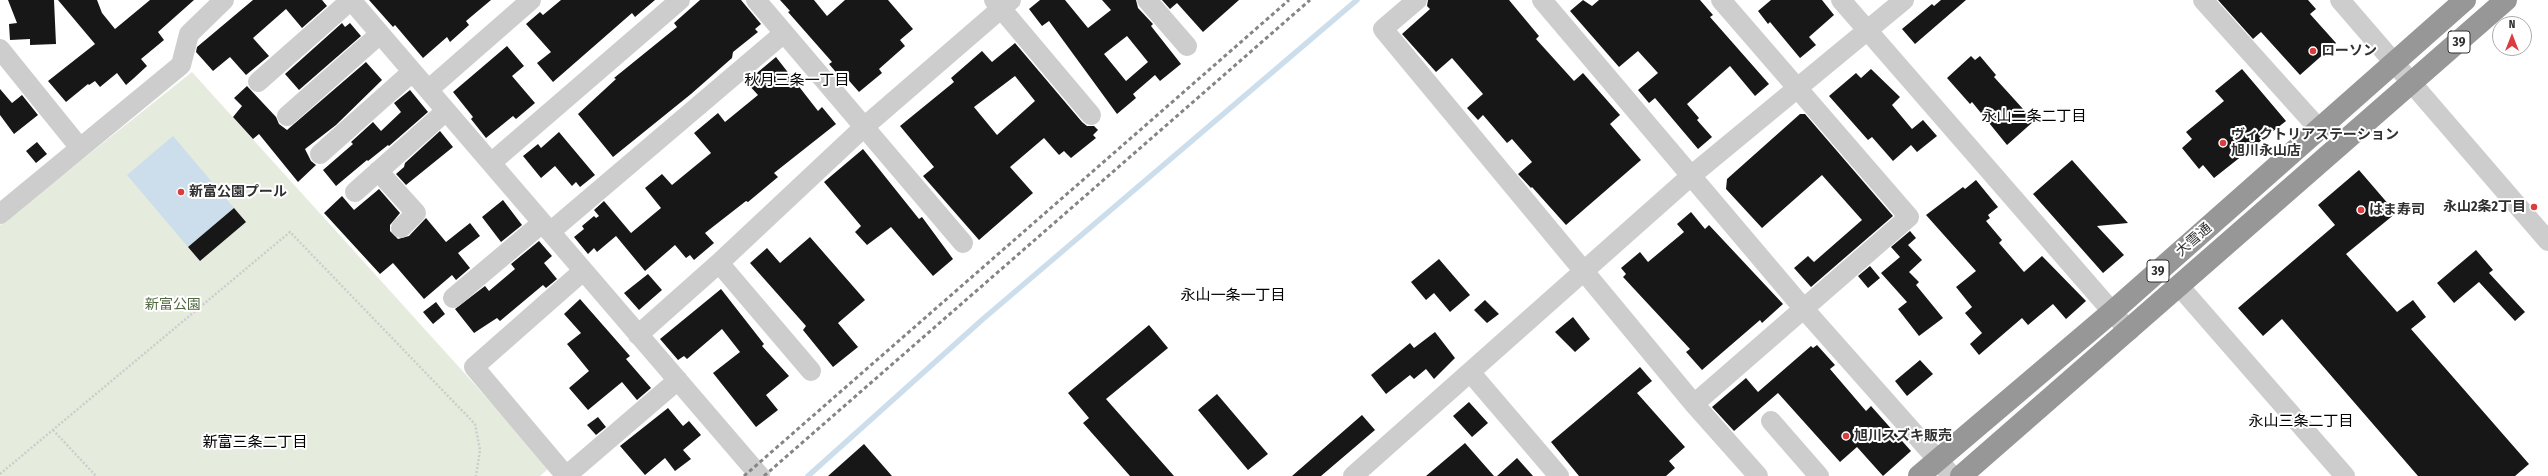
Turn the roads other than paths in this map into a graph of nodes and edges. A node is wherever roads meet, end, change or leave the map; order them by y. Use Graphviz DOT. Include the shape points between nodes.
graph roads {
  1 [pos="224,0"];
  2 [pos="351,0"];
  3 [pos="680,0"];
  4 [pos="757,0"];
  5 [pos="1147,0"];
  6 [pos="1417,0"];
  7 [pos="1542,0"];
  8 [pos="1721,0"];
  9 [pos="1841,0"];
  10 [pos="1904,0"];
  11 [pos="2203,0"];
  12 [pos="2340,0"];
  13 [pos="2466,0"];
  14 [pos="2506,0"];
  15 [pos="523,2"];
  16 [pos="1002,3"];
  17 [pos="1867,31"];
  18 [pos="784,33"];
  19 [pos="380,34"];
  20 [pos="1187,46"];
  21 [pos="0,49"];
  22 [pos="2394,64"];
  23 [pos="412,72"];
  24 [pos="258,82"];
  25 [pos="2411,83"];
  26 [pos="1796,88"];
  27 [pos="428,90"];
  28 [pos="446,112"];
  29 [pos="1091,115"];
  30 [pos="287,116"];
  31 [pos="864,127"];
  32 [pos="2319,129"];
  33 [pos="80,148"];
  34 [pos="320,154"];
  35 [pos="491,163"];
  36 [pos="378,171"];
  37 [pos="1692,175"];
  38 [pos="354,192"];
  39 [pos="0,214"];
  40 [pos="546,227"];
  41 [pos="401,228"];
  42 [pos="2548,242"];
  43 [pos="963,243"];
  44 [pos="719,263"];
  45 [pos="584,271"];
  46 [pos="1585,272"];
  47 [pos="2180,287"];
  48 [pos="453,298"];
  49 [pos="1804,308"];
  50 [pos="2112,312"];
  51 [pos="2129,331"];
  52 [pos="638,335"];
  53 [pos="811,371"];
  54 [pos="1470,372"];
  55 [pos="678,380"];
  56 [pos="1694,404"];
  57 [pos="1771,421"];
  58 [pos="1939,459"];
  59 [pos="566,476"];
  60 [pos="760,476"];
  61 [pos="1353,476"];
  62 [pos="1559,476"];
  63 [pos="1758,476"];
  64 [pos="1819,476"];
  65 [pos="1919,476"];
  66 [pos="1952,476"];
  67 [pos="1961,476"];
  68 [pos="2345,476"];
  1 -- 33 [label="street" via="189,34 181,64"];
  2 -- 19 [label="street"];
  2 -- 24 [label="street"];
  3 -- 35 [label="street"];
  4 -- 18 [label="street"];
  5 -- 20 [label="street"];
  6 -- 46 [label="street" via="1383,29"];
  7 -- 37 [label="street"];
  8 -- 26 [label="street"];
  9 -- 17 [label="street"];
  10 -- 17 [label="street"];
  11 -- 32 [label="street"];
  12 -- 22 [label="street"];
  13 -- 22 [label="highway, 大雪通 / 39"];
  14 -- 25 [label="highway, 大雪通 / 39"];
  15 -- 27 [label="street"];
  16 -- 29 [label="street"];
  16 -- 31 [label="street"];
  17 -- 26 [label="street"];
  17 -- 50 [label="street"];
  18 -- 31 [label="street"];
  18 -- 40 [label="street"];
  19 -- 23 [label="street"];
  19 -- 30 [label="street"];
  21 -- 33 [label="street"];
  22 -- 25 [label="street"];
  22 -- 32 [label="highway, 大雪通 / 39"];
  23 -- 27 [label="street"];
  23 -- 34 [label="street"];
  25 -- 42 [label="street"];
  25 -- 47 [label="highway, 大雪通 / 39"];
  26 -- 37 [label="street"];
  26 -- 49 [label="street" via="1909,217"];
  27 -- 28 [label="street"];
  28 -- 35 [label="street"];
  28 -- 36 [label="street"];
  31 -- 43 [label="street"];
  31 -- 44 [label="street"];
  32 -- 50 [label="highway, 大雪通 / 39"];
  33 -- 39 [label="street"];
  35 -- 40 [label="street"];
  36 -- 38 [label="street"];
  36 -- 41 [label="street" via="416,214"];
  37 -- 46 [label="street"];
  37 -- 49 [label="street"];
  40 -- 45 [label="street"];
  40 -- 48 [label="street"];
  44 -- 52 [label="street"];
  44 -- 53 [label="street"];
  45 -- 52 [label="street"];
  45 -- 59 [label="street" via="474,367"];
  46 -- 54 [label="street"];
  46 -- 56 [label="street"];
  47 -- 51 [label="highway, 大雪通 / 39"];
  47 -- 68 [label="street"];
  49 -- 56 [label="street"];
  49 -- 58 [label="street"];
  50 -- 51 [label="street"];
  50 -- 58 [label="highway, 大雪通 / 39"];
  51 -- 67 [label="highway, 大雪通 / 39"];
  52 -- 55 [label="street"];
  54 -- 61 [label="street"];
  54 -- 62 [label="street"];
  55 -- 59 [label="street"];
  55 -- 60 [label="street"];
  56 -- 63 [label="street"];
  57 -- 64 [label="street"];
  58 -- 65 [label="highway, 大雪通 / 39"];
  58 -- 66 [label="street"];
}
